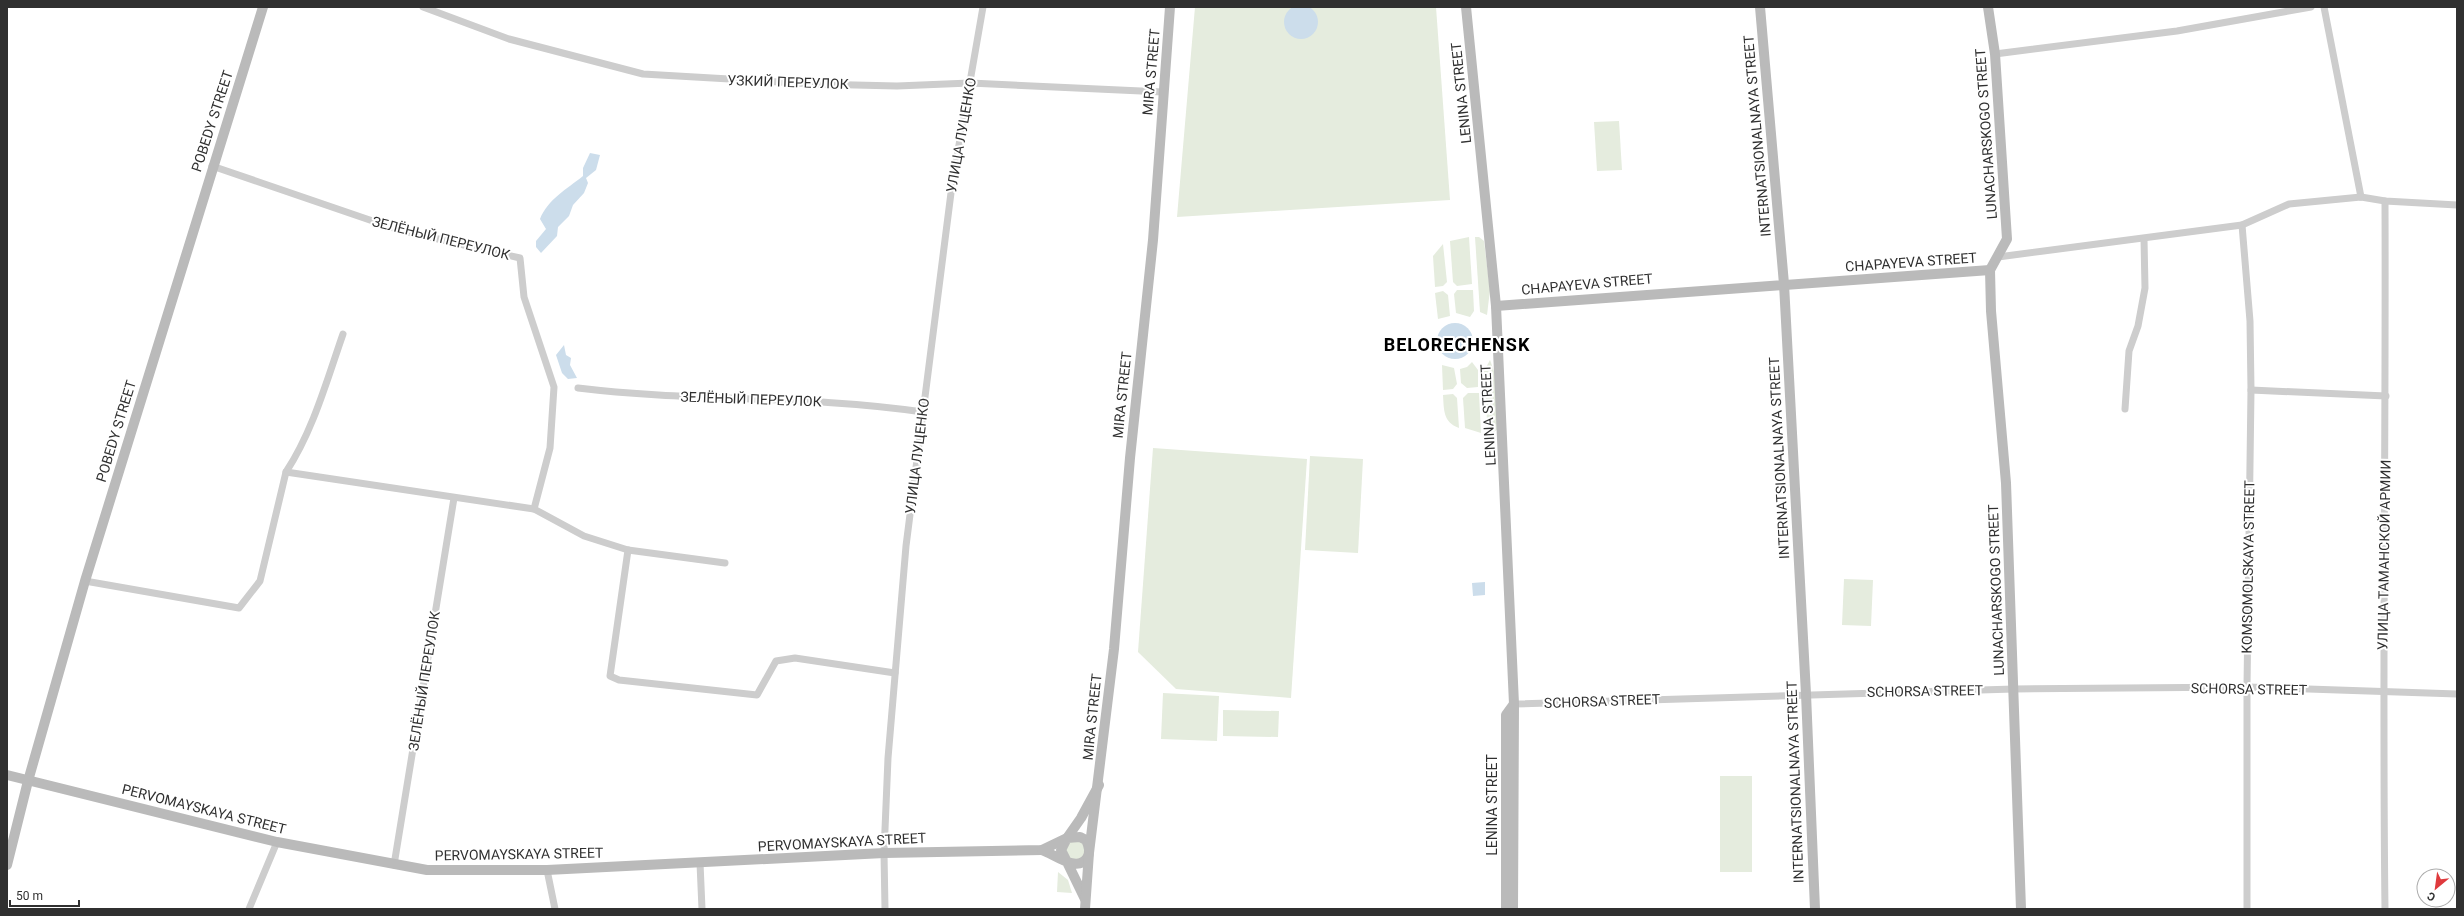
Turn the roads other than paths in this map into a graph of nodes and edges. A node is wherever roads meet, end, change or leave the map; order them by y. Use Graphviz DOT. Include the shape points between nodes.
graph roads {
  1 [pos="263,7"];
  2 [pos="423,7"];
  3 [pos="983,7"];
  4 [pos="1170,7"];
  5 [pos="1466,7"];
  6 [pos="1760,7"];
  7 [pos="1988,7"];
  8 [pos="2310,7"];
  9 [pos="2324,7"];
  10 [pos="1994,54"];
  11 [pos="970,83"];
  12 [pos="1163,92"];
  13 [pos="212,166"];
  14 [pos="2361,197"];
  15 [pos="2385,201"];
  16 [pos="2457,206"];
  17 [pos="2242,225"];
  18 [pos="2144,239"];
  19 [pos="1998,256"];
  20 [pos="1990,270"];
  21 [pos="1784,284"];
  22 [pos="1496,306"];
  23 [pos="343,334"];
  24 [pos="554,387"];
  25 [pos="562,387"];
  26 [pos="578,388"];
  27 [pos="2251,390"];
  28 [pos="2386,396"];
  29 [pos="2125,409"];
  30 [pos="923,412"];
  31 [pos="286,472"];
  32 [pos="454,498"];
  33 [pos="534,509"];
  34 [pos="628,550"];
  35 [pos="725,563"];
  36 [pos="85,581"];
  37 [pos="896,673"];
  38 [pos="2247,687"];
  39 [pos="2014,689"];
  40 [pos="2383,692"];
  41 [pos="1806,694"];
  42 [pos="2457,694"];
  43 [pos="1514,704"];
  44 [pos="7,775"];
  45 [pos="28,780"];
  46 [pos="1099,785"];
  47 [pos="1067,838"];
  48 [pos="277,842"];
  49 [pos="1042,850"];
  50 [pos="884,853"];
  51 [pos="1089,853"];
  52 [pos="1067,862"];
  53 [pos="700,863"];
  54 [pos="7,865"];
  55 [pos="394,865"];
  56 [pos="547,870"];
  57 [pos="1085,904"];
  58 [pos="249,909"];
  59 [pos="555,909"];
  60 [pos="702,909"];
  61 [pos="885,909"];
  62 [pos="1506,909"];
  63 [pos="1513,909"];
  64 [pos="1815,909"];
  65 [pos="2021,909"];
  66 [pos="2247,909"];
  67 [pos="2385,909"];
  1 -- 13 [label="street, POBEDY STREET"];
  2 -- 11 [label="street, УЗКИЙ ПЕРЕУЛОК" via="509,39 643,74 813,84 897,86"];
  3 -- 11 [label="street, УЛИЦА ЛУЦЕНКО"];
  4 -- 12 [label="street, MIRA STREET"];
  5 -- 22 [label="street, LENINA STREET"];
  6 -- 21 [label="street, INTERNATSIONALNAYA STREET"];
  7 -- 10 [label="street, LUNACHARSKOGO STREET"];
  8 -- 10 [label="street" via="2177,31"];
  9 -- 14 [label="street"];
  10 -- 19 [label="street, LUNACHARSKOGO STREET" via="2007,239"];
  11 -- 12 [label="street, УЗКИЙ ПЕРЕУЛОК"];
  11 -- 30 [label="street, УЛИЦА ЛУЦЕНКО" via="952,185"];
  12 -- 46 [label="street, MIRA STREET" via="1153,240"];
  13 -- 24 [label="street, ЗЕЛЁНЫЙ ПЕРЕУЛОК" via="399,230 520,258 524,296"];
  13 -- 36 [label="street, POBEDY STREET"];
  14 -- 15 [label="street, CHAPAYEVA STREET"];
  14 -- 17 [label="street, CHAPAYEVA STREET" via="2289,204"];
  15 -- 16 [label="street, CHAPAYEVA STREET"];
  15 -- 28 [label="street, УЛИЦА ТАМАНСКОЙ АРМИИ"];
  17 -- 18 [label="street, CHAPAYEVA STREET"];
  17 -- 27 [label="street, KOMSOMOLSKAYA STREET" via="2250,321"];
  18 -- 19 [label="street, CHAPAYEVA STREET"];
  18 -- 29 [label="street" via="2145,288 2138,326 2129,351"];
  19 -- 20 [label="street, CHAPAYEVA STREET"];
  20 -- 21 [label="street, CHAPAYEVA STREET"];
  20 -- 39 [label="street, LUNACHARSKOGO STREET" via="1991,311 2006,483"];
  21 -- 22 [label="street, CHAPAYEVA STREET"];
  21 -- 41 [label="street, INTERNATSIONALNAYA STREET"];
  22 -- 43 [label="street, LENINA STREET"];
  23 -- 31 [label="street" via="323,394 295,458"];
  24 -- 25 [label="street"];
  24 -- 33 [label="street, ЗЕЛЁНЫЙ ПЕРЕУЛОК" via="550,448"];
  26 -- 30 [label="street, ЗЕЛЁНЫЙ ПЕРЕУЛОК" via="689,397 814,401"];
  27 -- 28 [label="street"];
  27 -- 38 [label="street, KOMSOMOLSKAYA STREET"];
  28 -- 40 [label="street, УЛИЦА ТАМАНСКОЙ АРМИИ"];
  30 -- 37 [label="street, УЛИЦА ЛУЦЕНКО" via="906,546"];
  31 -- 32 [label="street"];
  31 -- 36 [label="street" via="260,581 239,608"];
  32 -- 33 [label="street"];
  32 -- 55 [label="street, ЗЕЛЁНЫЙ ПЕРЕУЛОК"];
  33 -- 34 [label="street" via="584,536"];
  34 -- 35 [label="street"];
  34 -- 37 [label="street" via="610,676 619,680 757,695 776,661 795,658"];
  36 -- 45 [label="street, POBEDY STREET"];
  37 -- 50 [label="street, УЛИЦА ЛУЦЕНКО" via="888,758"];
  38 -- 39 [label="street, SCHORSA STREET"];
  38 -- 40 [label="street, SCHORSA STREET"];
  38 -- 66 [label="street, KOMSOMOLSKAYA STREET"];
  39 -- 41 [label="street, SCHORSA STREET"];
  39 -- 65 [label="street, LUNACHARSKOGO STREET"];
  40 -- 42 [label="street, SCHORSA STREET"];
  40 -- 67 [label="street, УЛИЦА ТАМАНСКОЙ АРМИИ"];
  41 -- 43 [label="street, SCHORSA STREET"];
  41 -- 64 [label="street, INTERNATSIONALNAYA STREET"];
  43 -- 62 [label="street, LENINA STREET" via="1506,715"];
  43 -- 63 [label="street, LENINA STREET"];
  44 -- 45 [label="street, PERVOMAYSKAYA STREET"];
  45 -- 48 [label="street, PERVOMAYSKAYA STREET"];
  45 -- 54 [label="street, POBEDY STREET"];
  46 -- 47 [label="street, MIRA STREET"];
  46 -- 51 [label="street, MIRA STREET"];
  47 -- 49 [label="street, PERVOMAYSKAYA STREET"];
  47 -- 51 [label="street" via="1074,836 1086,840"];
  47 -- 52 [label="street" via="1061,850"];
  48 -- 55 [label="street, PERVOMAYSKAYA STREET"];
  48 -- 58 [label="street"];
  49 -- 50 [label="street, PERVOMAYSKAYA STREET"];
  49 -- 52 [label="street, PERVOMAYSKAYA STREET"];
  50 -- 53 [label="street, PERVOMAYSKAYA STREET"];
  50 -- 61 [label="street, УЛИЦА ЛУЦЕНКО"];
  51 -- 52 [label="street" via="1087,858 1078,864"];
  51 -- 57 [label="street, MIRA STREET"];
  52 -- 57 [label="street, MIRA STREET"];
  53 -- 56 [label="street, PERVOMAYSKAYA STREET"];
  53 -- 60 [label="street"];
  55 -- 56 [label="street, PERVOMAYSKAYA STREET" via="427,870"];
  56 -- 59 [label="street"];
}
